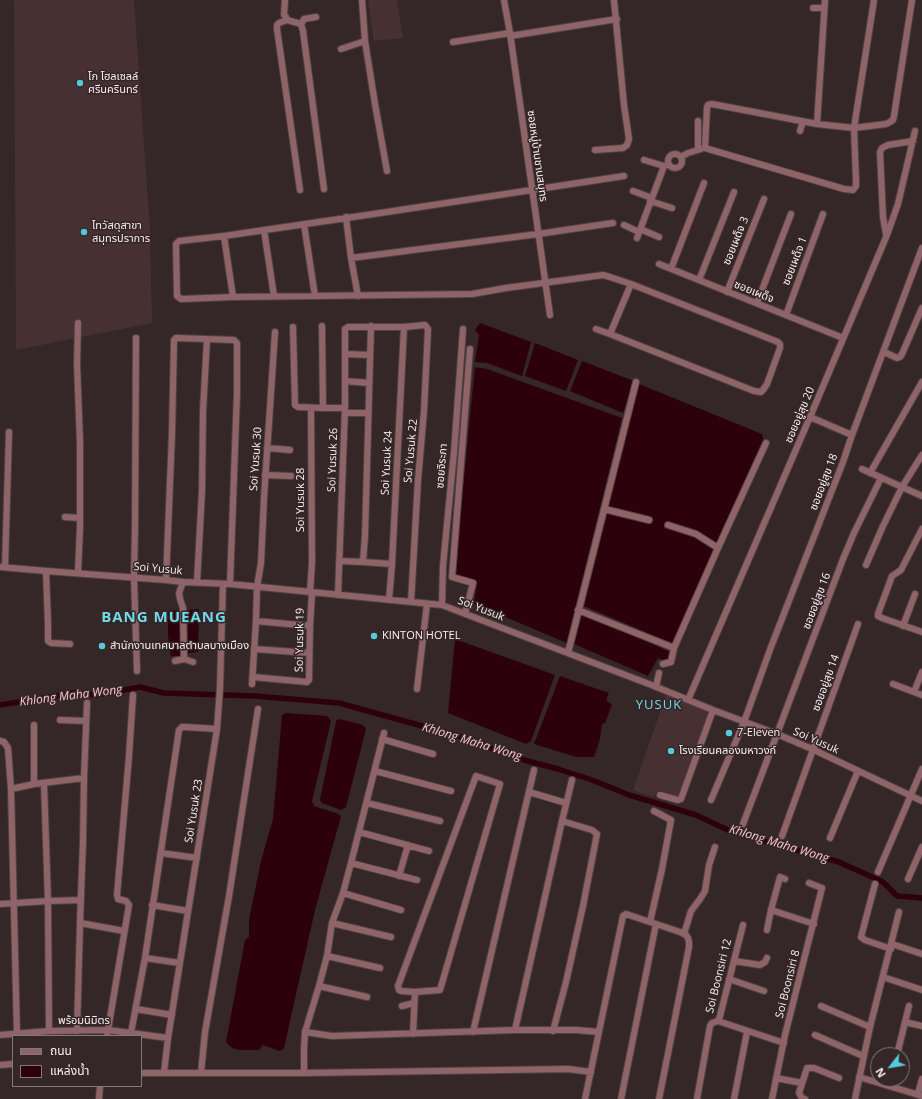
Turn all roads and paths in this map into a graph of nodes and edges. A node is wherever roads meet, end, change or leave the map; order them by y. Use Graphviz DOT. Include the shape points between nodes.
graph roads {
  1 [pos="286,0"];
  2 [pos="362,0"];
  3 [pos="504,0"];
  4 [pos="614,0"];
  5 [pos="825,0"];
  6 [pos="874,0"];
  7 [pos="912,0"];
  8 [pos="813,8"];
  9 [pos="824,8"];
  10 [pos="316,17"];
  11 [pos="287,18"];
  12 [pos="617,19"];
  13 [pos="301,24"];
  14 [pos="510,34"];
  15 [pos="365,41"];
  16 [pos="453,42"];
  17 [pos="341,49"];
  18 [pos="698,121"];
  19 [pos="803,121"];
  20 [pos="817,124"];
  21 [pos="854,128"];
  22 [pos="800,131"];
  23 [pos="915,131"];
  24 [pos="913,141"];
  25 [pos="705,148"];
  26 [pos="595,150"];
  27 [pos="698,150"];
  28 [pos="644,160"];
  29 [pos="667,165"];
  30 [pos="387,172"];
  31 [pos="624,176"];
  32 [pos="704,183"];
  33 [pos="324,189"];
  34 [pos="532,189"];
  35 [pos="300,190"];
  36 [pos="633,191"];
  37 [pos="734,192"];
  38 [pos="651,199"];
  39 [pos="764,199"];
  40 [pos="672,208"];
  41 [pos="791,214"];
  42 [pos="823,214"];
  43 [pos="346,217"];
  44 [pos="613,223"];
  45 [pos="304,224"];
  46 [pos="624,224"];
  47 [pos="264,230"];
  48 [pos="639,233"];
  49 [pos="538,234"];
  50 [pos="887,235"];
  51 [pos="224,236"];
  52 [pos="659,237"];
  53 [pos="922,248"];
  54 [pos="351,258"];
  55 [pos="658,264"];
  56 [pos="671,269"];
  57 [pos="699,280"];
  58 [pos="545,283"];
  59 [pos="631,284"];
  60 [pos="728,292"];
  61 [pos="274,296"];
  62 [pos="315,296"];
  63 [pos="358,296"];
  64 [pos="233,297"];
  65 [pos="757,303"];
  66 [pos="922,308"];
  67 [pos="550,315"];
  68 [pos="786,315"];
  69 [pos="78,323"];
  70 [pos="322,326"];
  71 [pos="371,326"];
  72 [pos="293,327"];
  73 [pos="404,327"];
  74 [pos="463,329"];
  75 [pos="596,329"];
  76 [pos="275,332"];
  77 [pos="610,334"];
  78 [pos="136,338"];
  79 [pos="843,338"];
  80 [pos="207,339"];
  81 [pos="470,349"];
  82 [pos="884,352"];
  83 [pos="345,354"];
  84 [pos="370,355"];
  85 [pos="345,381"];
  86 [pos="636,382"];
  87 [pos="922,382"];
  88 [pos="369,383"];
  89 [pos="311,408"];
  90 [pos="323,408"];
  91 [pos="345,410"];
  92 [pos="368,413"];
  93 [pos="810,418"];
  94 [pos="9,432"];
  95 [pos="852,435"];
  96 [pos="766,443"];
  97 [pos="267,448"];
  98 [pos="290,450"];
  99 [pos="922,455"];
  100 [pos="862,470"];
  101 [pos="870,473"];
  102 [pos="265,475"];
  103 [pos="291,476"];
  104 [pos="881,478"];
  105 [pos="902,487"];
  106 [pos="922,496"];
  107 [pos="604,509"];
  108 [pos="65,516"];
  109 [pos="80,518"];
  110 [pos="649,520"];
  111 [pos="668,525"];
  112 [pos="922,529"];
  113 [pos="718,548"];
  114 [pos="340,561"];
  115 [pos="363,562"];
  116 [pos="392,564"];
  117 [pos="866,565"];
  118 [pos="3,567"];
  119 [pos="46,571"];
  120 [pos="78,573"];
  121 [pos="134,577"];
  122 [pos="166,580"];
  123 [pos="183,582"];
  124 [pos="197,582"];
  125 [pos="226,584"];
  126 [pos="257,588"];
  127 [pos="311,592"];
  128 [pos="338,594"];
  129 [pos="915,594"];
  130 [pos="389,600"];
  131 [pos="411,602"];
  132 [pos="427,604"];
  133 [pos="442,605"];
  134 [pos="578,610"];
  135 [pos="466,614"];
  136 [pos="256,621"];
  137 [pos="858,624"];
  138 [pos="310,626"];
  139 [pos="903,626"];
  140 [pos="922,632"];
  141 [pos="70,644"];
  142 [pos="674,648"];
  143 [pos="254,649"];
  144 [pos="309,653"];
  145 [pos="568,653"];
  146 [pos="184,659"];
  147 [pos="175,661"];
  148 [pos="193,662"];
  149 [pos="663,664"];
  150 [pos="137,671"];
  151 [pos="922,672"];
  152 [pos="658,673"];
  153 [pos="253,677"];
  154 [pos="252,684"];
  155 [pos="893,684"];
  156 [pos="656,687"];
  157 [pos="417,689"];
  158 [pos="914,692"];
  159 [pos="133,695"];
  160 [pos="922,695"];
  161 [pos="688,700"];
  162 [pos="87,703"];
  163 [pos="258,709"];
  164 [pos="713,710"];
  165 [pos="60,720"];
  166 [pos="86,721"];
  167 [pos="744,722"];
  168 [pos="34,725"];
  169 [pos="217,729"];
  170 [pos="777,734"];
  171 [pos="0,741"];
  172 [pos="812,749"];
  173 [pos="433,754"];
  174 [pos="922,769"];
  175 [pos="534,770"];
  176 [pos="375,771"];
  177 [pos="858,771"];
  178 [pos="84,778"];
  179 [pos="572,780"];
  180 [pos="34,784"];
  181 [pos="44,784"];
  182 [pos="11,789"];
  183 [pos="451,791"];
  184 [pos="529,792"];
  185 [pos="660,795"];
  186 [pos="910,796"];
  187 [pos="711,800"];
  188 [pos="922,801"];
  189 [pos="367,802"];
  190 [pos="566,803"];
  191 [pos="654,811"];
  192 [pos="562,821"];
  193 [pos="440,822"];
  194 [pos="743,824"];
  195 [pos="359,832"];
  196 [pos="782,836"];
  197 [pos="830,838"];
  198 [pos="408,845"];
  199 [pos="715,847"];
  200 [pos="922,847"];
  201 [pos="429,851"];
  202 [pos="161,853"];
  203 [pos="197,858"];
  204 [pos="351,863"];
  205 [pos="878,872"];
  206 [pos="399,876"];
  207 [pos="785,879"];
  208 [pos="908,879"];
  209 [pos="417,880"];
  210 [pos="809,883"];
  211 [pos="875,884"];
  212 [pos="343,893"];
  213 [pos="81,900"];
  214 [pos="48,901"];
  215 [pos="0,904"];
  216 [pos="14,904"];
  217 [pos="152,905"];
  218 [pos="400,910"];
  219 [pos="771,910"];
  220 [pos="188,911"];
  221 [pos="899,912"];
  222 [pos="650,922"];
  223 [pos="80,923"];
  224 [pos="332,923"];
  225 [pos="656,924"];
  226 [pos="814,924"];
  227 [pos="743,925"];
  228 [pos="767,930"];
  229 [pos="124,931"];
  230 [pos="684,934"];
  231 [pos="391,937"];
  232 [pos="891,946"];
  233 [pos="922,954"];
  234 [pos="327,956"];
  235 [pos="145,958"];
  236 [pos="767,958"];
  237 [pos="734,961"];
  238 [pos="180,963"];
  239 [pos="380,968"];
  240 [pos="883,977"];
  241 [pos="729,979"];
  242 [pos="319,986"];
  243 [pos="922,990"];
  244 [pos="764,991"];
  245 [pos="415,992"];
  246 [pos="368,997"];
  247 [pos="414,1003"];
  248 [pos="402,1006"];
  249 [pos="821,1006"];
  250 [pos="908,1006"];
  251 [pos="136,1009"];
  252 [pos="172,1015"];
  253 [pos="718,1021"];
  254 [pos="905,1022"];
  255 [pos="922,1026"];
  256 [pos="870,1027"];
  257 [pos="77,1030"];
  258 [pos="515,1030"];
  259 [pos="49,1031"];
  260 [pos="554,1031"];
  261 [pos="131,1032"];
  262 [pos="305,1032"];
  263 [pos="474,1032"];
  264 [pos="599,1032"];
  265 [pos="747,1032"];
  266 [pos="107,1033"];
  267 [pos="17,1034"];
  268 [pos="414,1034"];
  269 [pos="0,1035"];
  270 [pos="815,1035"];
  271 [pos="168,1038"];
  272 [pos="784,1043"];
  273 [pos="899,1047"];
  274 [pos="863,1056"];
  275 [pos="12,1064"];
  276 [pos="0,1065"];
  277 [pos="591,1072"];
  278 [pos="142,1073"];
  279 [pos="164,1073"];
  280 [pos="201,1073"];
  281 [pos="304,1073"];
  282 [pos="859,1077"];
  283 [pos="776,1078"];
  284 [pos="839,1078"];
  285 [pos="922,1079"];
  286 [pos="870,1080"];
  287 [pos="802,1083"];
  288 [pos="100,1087"];
  289 [pos="892,1087"];
  290 [pos="920,1095"];
  291 [pos="99,1099"];
  292 [pos="585,1099"];
  293 [pos="621,1099"];
  294 [pos="659,1099"];
  295 [pos="697,1099"];
  296 [pos="734,1099"];
  297 [pos="772,1099"];
  298 [pos="805,1099"];
  299 [pos="856,1099"];
  1 -- 11 [label="street" via="284,15"];
  2 -- 15 [label="street"];
  3 -- 14 [label="street, ซอยหมู่บ้านชานสมุทร"];
  4 -- 12 [label="street"];
  5 -- 9 [label="street"];
  6 -- 21 [label="street"];
  7 -- 21 [label="street" via="893,120 886,124"];
  8 -- 9 [label="street"];
  9 -- 20 [label="street"];
  10 -- 13 [label="street" via="304,19"];
  11 -- 13 [label="street"];
  11 -- 35 [label="street" via="277,25 277,29"];
  12 -- 14 [label="street"];
  12 -- 26 [label="street" via="629,139 623,148"];
  13 -- 33 [label="street"];
  14 -- 16 [label="street"];
  14 -- 34 [label="street, ซอยหมู่บ้านชานสมุทร"];
  15 -- 17 [label="street"];
  15 -- 30 [label="street"];
  18 -- 27 [label="street"];
  19 -- 20 [label="street"];
  19 -- 22 [label="street"];
  19 -- 25 [label="street" via="708,105"];
  20 -- 21 [label="street"];
  21 -- 25 [label="street" via="856,186 853,190"];
  23 -- 24 [label="street, ซอยอยู่สุข 20"];
  24 -- 50 [label="street, ซอยอยู่สุข 20" via="898,204"];
  24 -- 50 [label="street" via="888,145 880,152 883,218"];
  25 -- 27 [label="street"];
  27 -- 29 [label="street" via="681,156 682,163 678,167"];
  28 -- 29 [label="street"];
  29 -- 38 [label="street"];
  31 -- 34 [label="street"];
  32 -- 56 [label="street"];
  34 -- 43 [label="street"];
  34 -- 49 [label="street, ซอยหมู่บ้านชานสมุทร"];
  36 -- 38 [label="street"];
  37 -- 57 [label="street"];
  38 -- 40 [label="street"];
  38 -- 48 [label="street"];
  39 -- 60 [label="street, ซอยเผด็จ 3"];
  41 -- 65 [label="street"];
  42 -- 68 [label="street, ซอยเผด็จ 1"];
  43 -- 45 [label="street"];
  43 -- 54 [label="street"];
  44 -- 49 [label="street"];
  45 -- 47 [label="street"];
  45 -- 62 [label="street"];
  46 -- 48 [label="street"];
  47 -- 51 [label="street"];
  47 -- 61 [label="street"];
  48 -- 52 [label="street"];
  49 -- 54 [label="street"];
  49 -- 58 [label="street, ซอยหมู่บ้านชานสมุทร"];
  50 -- 79 [label="street, ซอยอยู่สุข 20"];
  51 -- 64 [label="street"];
  51 -- 64 [label="street" via="177,242 177,296 181,299"];
  53 -- 82 [label="street, ซอยอยู่สุข 18"];
  54 -- 63 [label="street"];
  55 -- 56 [label="street, ซอยเผด็จ"];
  56 -- 57 [label="street, ซอยเผด็จ"];
  57 -- 60 [label="street, ซอยเผด็จ"];
  58 -- 59 [label="street" via="603,275"];
  58 -- 63 [label="street" via="472,294"];
  58 -- 67 [label="street, ซอยหมู่บ้านชานสมุทร"];
  59 -- 77 [label="street"];
  59 -- 77 [label="street" via="778,342 780,348 767,384 761,392 754,391"];
  60 -- 65 [label="street, ซอยเผด็จ"];
  61 -- 62 [label="street"];
  61 -- 64 [label="street"];
  62 -- 63 [label="street"];
  65 -- 68 [label="street, ซอยเผด็จ"];
  66 -- 82 [label="street" via="902,354 897,358"];
  68 -- 79 [label="street, ซอยเผด็จ"];
  69 -- 109 [label="street"];
  70 -- 90 [label="street"];
  71 -- 73 [label="street"];
  71 -- 83 [label="street, Soi Yusuk 26" via="346,327"];
  71 -- 84 [label="street"];
  72 -- 89 [label="street" via="295,405"];
  73 -- 116 [label="street, Soi Yusuk 24"];
  73 -- 131 [label="street, Soi Yusuk 22" via="425,325 428,329"];
  74 -- 133 [label="street, ซอยจิระภา"];
  75 -- 77 [label="street"];
  76 -- 97 [label="street, Soi Yusuk 30"];
  78 -- 121 [label="street"];
  79 -- 93 [label="street, ซอยอยู่สุข 20"];
  80 -- 122 [label="street" via="174,340"];
  80 -- 124 [label="street"];
  80 -- 125 [label="street, Soi Yusuk 23" via="234,340 237,343 235,455"];
  81 -- 135 [label="street" via="452,577 473,583"];
  82 -- 95 [label="street, ซอยอยู่สุข 18"];
  83 -- 84 [label="street"];
  83 -- 85 [label="street, Soi Yusuk 26"];
  84 -- 88 [label="street"];
  85 -- 88 [label="street"];
  85 -- 91 [label="street, Soi Yusuk 26"];
  86 -- 107 [label="street"];
  87 -- 101 [label="street"];
  88 -- 92 [label="street"];
  89 -- 90 [label="street"];
  89 -- 127 [label="street, Soi Yusuk 28"];
  90 -- 91 [label="street"];
  91 -- 92 [label="street"];
  91 -- 114 [label="street, Soi Yusuk 26"];
  92 -- 115 [label="street"];
  93 -- 95 [label="street"];
  93 -- 161 [label="street, ซอยอยู่สุข 20"];
  94 -- 118 [label="street"];
  95 -- 167 [label="street, ซอยอยู่สุข 18"];
  96 -- 113 [label="street"];
  97 -- 98 [label="street"];
  97 -- 102 [label="street, Soi Yusuk 30"];
  99 -- 105 [label="street"];
  100 -- 101 [label="street"];
  101 -- 104 [label="street"];
  102 -- 103 [label="street"];
  102 -- 126 [label="street, Soi Yusuk 30" via="261,563"];
  104 -- 105 [label="street"];
  104 -- 170 [label="street, ซอยอยู่สุข 16" via="843,559"];
  105 -- 106 [label="street"];
  105 -- 117 [label="street"];
  107 -- 110 [label="street"];
  107 -- 134 [label="street"];
  108 -- 109 [label="street"];
  109 -- 120 [label="street"];
  111 -- 113 [label="street" via="696,534"];
  112 -- 139 [label="street" via="901,570 892,576 878,614"];
  113 -- 142 [label="street"];
  114 -- 115 [label="street"];
  114 -- 128 [label="street, Soi Yusuk 26"];
  115 -- 116 [label="street"];
  116 -- 130 [label="street, Soi Yusuk 24"];
  118 -- 119 [label="street, Soi Yusuk"];
  119 -- 120 [label="street, Soi Yusuk"];
  119 -- 141 [label="street" via="48,641"];
  120 -- 121 [label="street, Soi Yusuk"];
  121 -- 122 [label="street, Soi Yusuk"];
  121 -- 150 [label="street"];
  122 -- 123 [label="street, Soi Yusuk"];
  123 -- 124 [label="street, Soi Yusuk"];
  123 -- 146 [label="street" via="179,593 183,608"];
  124 -- 125 [label="street, Soi Yusuk"];
  125 -- 126 [label="street, Soi Yusuk"];
  125 -- 169 [label="street, Soi Yusuk 23"];
  126 -- 127 [label="street, Soi Yusuk"];
  126 -- 136 [label="street, Soi Yusuk 30"];
  127 -- 128 [label="street, Soi Yusuk"];
  127 -- 138 [label="street, Soi Yusuk 19"];
  128 -- 130 [label="street, Soi Yusuk"];
  129 -- 139 [label="street"];
  130 -- 131 [label="street, Soi Yusuk"];
  131 -- 132 [label="street, Soi Yusuk"];
  132 -- 133 [label="street, Soi Yusuk"];
  132 -- 157 [label="street"];
  133 -- 135 [label="street, Soi Yusuk"];
  134 -- 142 [label="street"];
  134 -- 145 [label="street"];
  135 -- 145 [label="street, Soi Yusuk"];
  136 -- 138 [label="street"];
  136 -- 143 [label="street, Soi Yusuk 30"];
  137 -- 172 [label="street, ซอยอยู่สุข 14"];
  138 -- 144 [label="street, Soi Yusuk 19"];
  139 -- 140 [label="street"];
  142 -- 149 [label="street" via="671,662"];
  143 -- 144 [label="street"];
  143 -- 153 [label="street, Soi Yusuk 30"];
  144 -- 153 [label="street, Soi Yusuk 19" via="308,681"];
  145 -- 156 [label="street, Soi Yusuk"];
  146 -- 147 [label="street"];
  146 -- 148 [label="street"];
  151 -- 158 [label="street"];
  152 -- 156 [label="street"];
  153 -- 154 [label="street, Soi Yusuk 30"];
  155 -- 158 [label="street"];
  156 -- 161 [label="street, Soi Yusuk"];
  158 -- 160 [label="street"];
  159 -- 229 [label="street" via="117,895 118,899 126,901 129,906"];
  161 -- 164 [label="street, Soi Yusuk"];
  162 -- 166 [label="street"];
  163 -- 280 [label="street"];
  164 -- 167 [label="street, Soi Yusuk"];
  164 -- 185 [label="street" via="681,798 674,800"];
  165 -- 166 [label="street"];
  166 -- 178 [label="street"];
  167 -- 170 [label="street, Soi Yusuk"];
  167 -- 187 [label="street, ซอยอยู่สุข 18"];
  168 -- 180 [label="street"];
  169 -- 202 [label="street" via="182,727 179,730"];
  169 -- 203 [label="street, Soi Yusuk 23"];
  170 -- 172 [label="street, Soi Yusuk"];
  170 -- 194 [label="street, ซอยอยู่สุข 16"];
  171 -- 182 [label="street" via="8,748"];
  172 -- 177 [label="street, Soi Yusuk"];
  172 -- 196 [label="street, ซอยอยู่สุข 14"];
  173 -- 176 [label="street" via="383,736"];
  174 -- 186 [label="street"];
  175 -- 184 [label="street"];
  176 -- 183 [label="street"];
  176 -- 189 [label="street"];
  177 -- 186 [label="street, Soi Yusuk"];
  177 -- 197 [label="street"];
  178 -- 181 [label="street"];
  178 -- 213 [label="street"];
  179 -- 190 [label="street"];
  180 -- 181 [label="street"];
  180 -- 182 [label="street"];
  181 -- 214 [label="street"];
  182 -- 216 [label="street"];
  184 -- 190 [label="street"];
  184 -- 263 [label="street"];
  186 -- 188 [label="street, Soi Yusuk"];
  186 -- 205 [label="street"];
  189 -- 193 [label="street"];
  189 -- 195 [label="street"];
  190 -- 192 [label="street"];
  191 -- 222 [label="street" via="671,820"];
  192 -- 258 [label="street"];
  192 -- 260 [label="street" via="592,830 597,834 584,906"];
  195 -- 198 [label="street"];
  195 -- 204 [label="street"];
  198 -- 201 [label="street"];
  198 -- 206 [label="street"];
  199 -- 230 [label="street" via="705,891 691,911"];
  200 -- 208 [label="street"];
  202 -- 203 [label="street"];
  202 -- 217 [label="street"];
  203 -- 220 [label="street, Soi Yusuk 23"];
  204 -- 206 [label="street"];
  204 -- 212 [label="street"];
  206 -- 209 [label="street"];
  207 -- 219 [label="street" via="780,877"];
  210 -- 226 [label="street, Soi Boonsiri 8" via="822,888"];
  211 -- 232 [label="street" via="861,937"];
  212 -- 218 [label="street"];
  212 -- 224 [label="street"];
  213 -- 214 [label="street"];
  213 -- 223 [label="street"];
  214 -- 216 [label="street"];
  214 -- 259 [label="street"];
  215 -- 216 [label="street"];
  216 -- 267 [label="street"];
  217 -- 220 [label="street"];
  217 -- 235 [label="street"];
  219 -- 226 [label="street"];
  219 -- 228 [label="street"];
  220 -- 238 [label="street, Soi Yusuk 23"];
  221 -- 232 [label="street"];
  222 -- 225 [label="street"];
  222 -- 264 [label="street" via="626,914 623,916"];
  223 -- 229 [label="street"];
  223 -- 257 [label="street"];
  224 -- 231 [label="street"];
  224 -- 234 [label="street"];
  225 -- 230 [label="street"];
  225 -- 293 [label="street"];
  226 -- 272 [label="street, Soi Boonsiri 8"];
  227 -- 237 [label="street, Soi Boonsiri 12"];
  229 -- 266 [label="street"];
  230 -- 294 [label="street" via="688,938 689,947"];
  232 -- 233 [label="street"];
  232 -- 240 [label="street"];
  234 -- 239 [label="street"];
  234 -- 242 [label="street"];
  235 -- 238 [label="street"];
  235 -- 251 [label="street"];
  236 -- 237 [label="street" via="760,965"];
  237 -- 241 [label="street, Soi Boonsiri 12"];
  238 -- 252 [label="street, Soi Yusuk 23"];
  240 -- 243 [label="street"];
  240 -- 256 [label="street"];
  241 -- 244 [label="street"];
  241 -- 253 [label="street, Soi Boonsiri 12"];
  242 -- 246 [label="street"];
  242 -- 262 [label="street"];
  245 -- 245 [label="street" via="401,991 398,986 476,776 500,784 440,990"];
  245 -- 247 [label="street"];
  247 -- 248 [label="street"];
  247 -- 268 [label="street"];
  249 -- 256 [label="street"];
  250 -- 254 [label="street"];
  251 -- 252 [label="street"];
  251 -- 261 [label="street"];
  252 -- 271 [label="street, Soi Yusuk 23"];
  253 -- 265 [label="street"];
  253 -- 295 [label="street, Soi Boonsiri 12" via="710,1026"];
  254 -- 255 [label="street"];
  254 -- 273 [label="street"];
  256 -- 274 [label="street"];
  257 -- 259 [label="street, พร้อมนิมิตร"];
  257 -- 266 [label="street, พร้อมนิมิตร"];
  258 -- 260 [label="street"];
  258 -- 263 [label="street"];
  259 -- 267 [label="street, พร้อมนิมิตร"];
  260 -- 264 [label="street"];
  261 -- 266 [label="street, พร้อมนิมิตร"];
  261 -- 271 [label="street, พร้อมนิมิตร"];
  262 -- 268 [label="street" via="332,1036"];
  262 -- 281 [label="street"];
  263 -- 268 [label="street"];
  264 -- 277 [label="street"];
  265 -- 272 [label="street"];
  265 -- 296 [label="street"];
  267 -- 269 [label="street, พร้อมนิมิตร"];
  270 -- 274 [label="street"];
  271 -- 279 [label="street, Soi Yusuk 23"];
  272 -- 283 [label="street, Soi Boonsiri 8"];
  274 -- 282 [label="street"];
  275 -- 276 [label="street"];
  277 -- 281 [label="street" via="570,1070"];
  277 -- 292 [label="street"];
  278 -- 279 [label="street"];
  279 -- 280 [label="street"];
  280 -- 281 [label="street"];
  282 -- 286 [label="street"];
  282 -- 299 [label="street"];
  283 -- 287 [label="street"];
  283 -- 297 [label="street, Soi Boonsiri 8"];
  284 -- 287 [label="street" via="808,1068"];
  285 -- 290 [label="street"];
  287 -- 298 [label="street" via="799,1093"];
  288 -- 291 [label="street"];
  289 -- 290 [label="street"];
}
